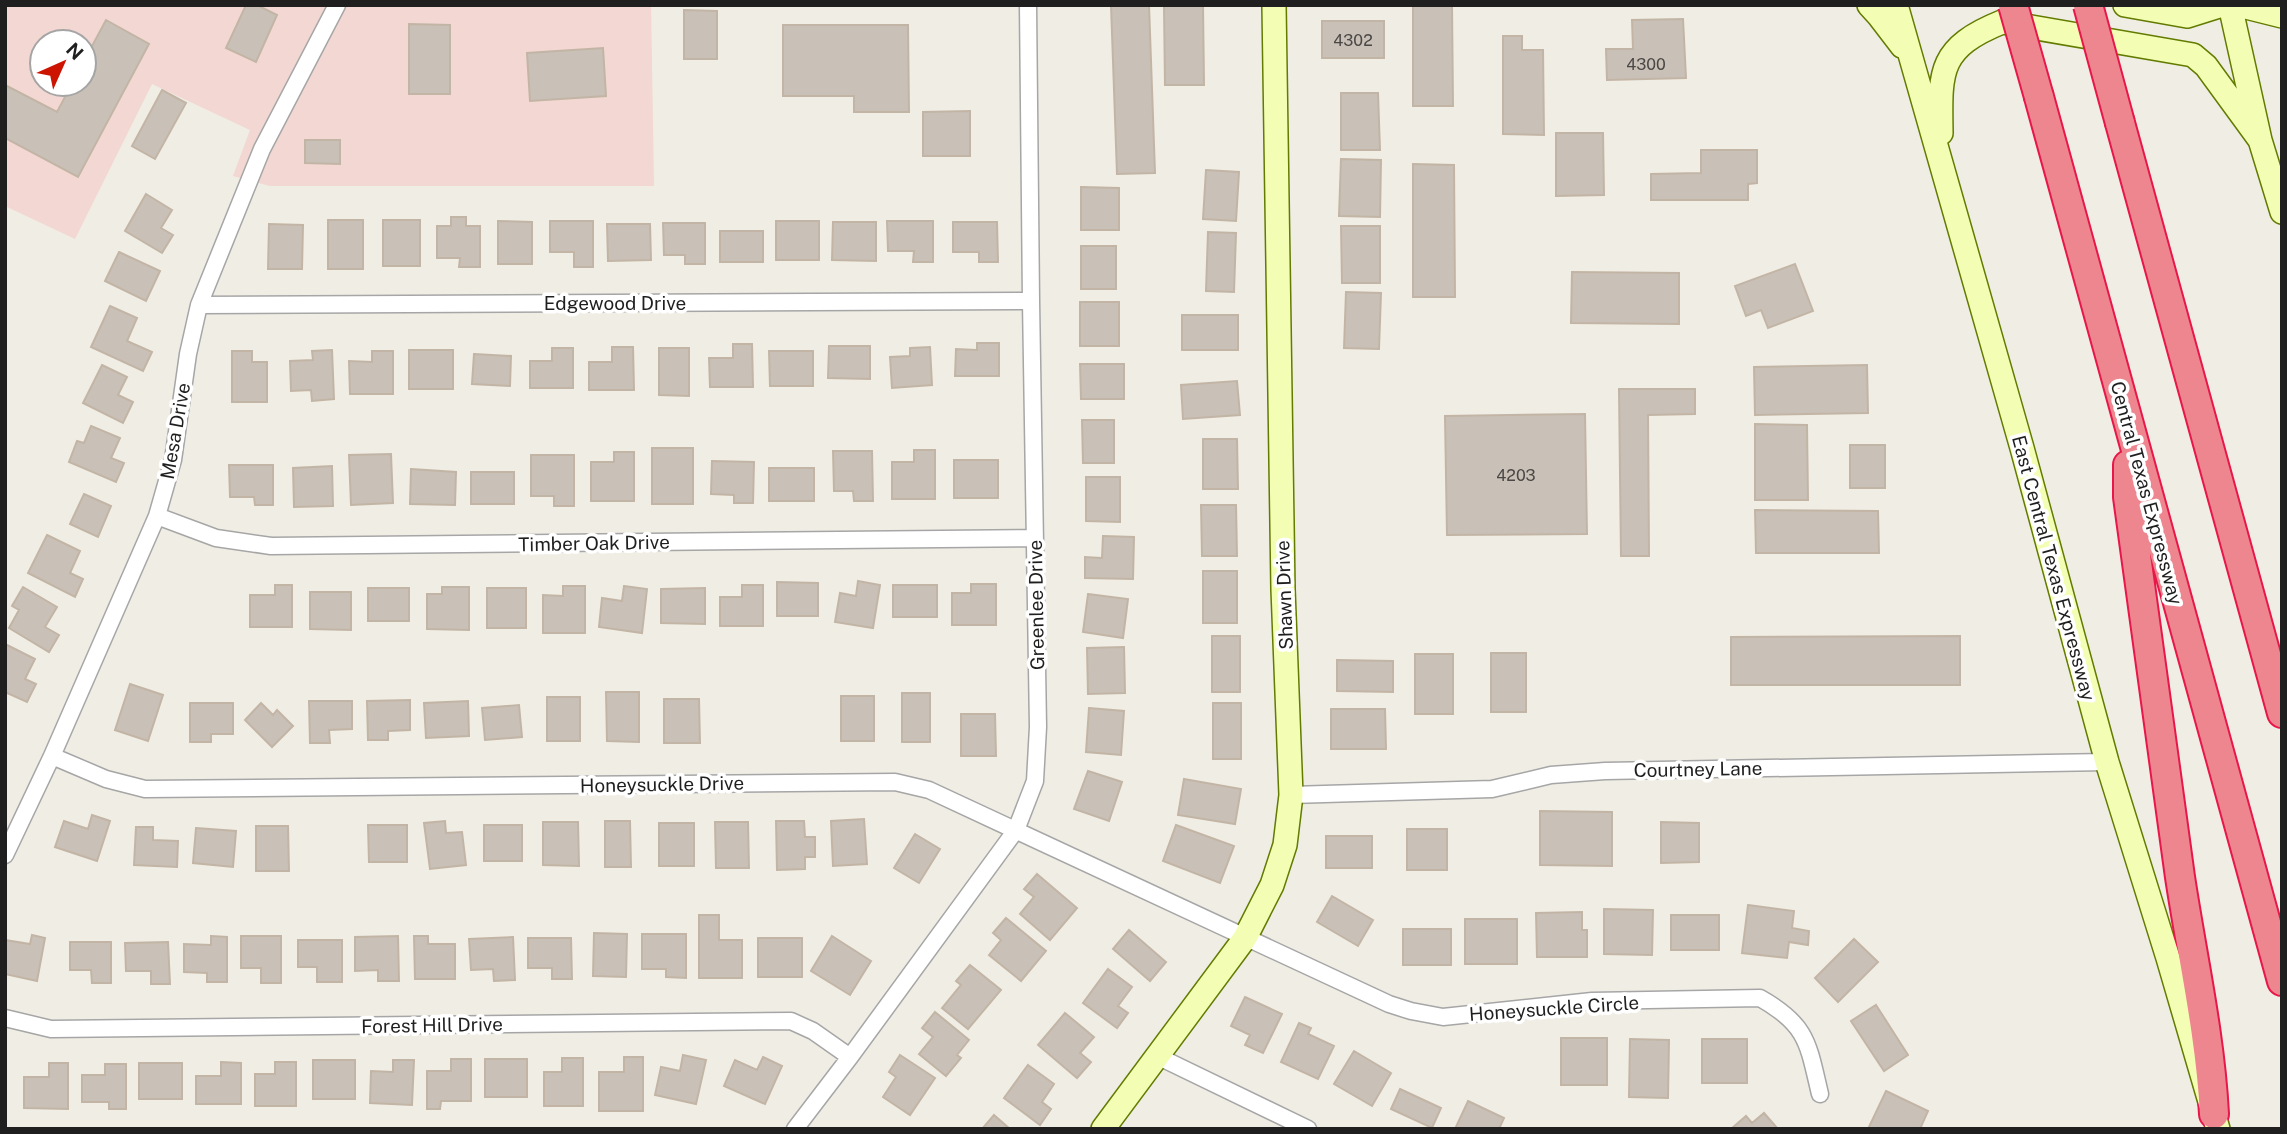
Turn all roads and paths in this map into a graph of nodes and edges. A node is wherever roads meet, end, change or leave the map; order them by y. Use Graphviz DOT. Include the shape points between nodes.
graph roads {
  1 [pos="337,5"];
  2 [pos="1028,5"];
  3 [pos="1275,5"];
  4 [pos="1869,5"];
  5 [pos="1896,5"];
  6 [pos="2013,5"];
  7 [pos="2088,5"];
  8 [pos="2125,5"];
  9 [pos="2222,5"];
  10 [pos="2230,5"];
  11 [pos="2238,5"];
  12 [pos="2282,16"];
  13 [pos="1910,57"];
  14 [pos="2260,141"];
  15 [pos="1941,162"];
  16 [pos="2281,202"];
  17 [pos="1031,301"];
  18 [pos="199,305"];
  19 [pos="2128,424"];
  20 [pos="157,516"];
  21 [pos="1035,538"];
  22 [pos="2282,713"];
  23 [pos="52,756"];
  24 [pos="2107,762"];
  25 [pos="1291,795"];
  26 [pos="1016,830"];
  27 [pos="5,855"];
  28 [pos="1245,938"];
  29 [pos="2282,981"];
  30 [pos="5,1018"];
  31 [pos="1157,1056"];
  32 [pos="850,1057"];
  33 [pos="1820,1094"];
  34 [pos="2216,1122"];
  35 [pos="795,1129"];
  36 [pos="1103,1129"];
  37 [pos="1308,1129"];
  1 -- 18 [label="street, Mesa Drive" via="262,149"];
  2 -- 17 [label="street, Greenlee Drive"];
  3 -- 25 [label="main road, Shawn Drive" via="1283,589"];
  4 -- 13 [label="main road"];
  5 -- 13 [label="main road, East Central Texas Expressway"];
  6 -- 19 [label="highway, Central Texas Expressway, bridge"];
  7 -- 22 [label="highway, bridge"];
  8 -- 9 [label="main road" via="2187,16"];
  10 -- 14 [label="main road"];
  11 -- 12 [label="main road"];
  13 -- 15 [label="main road, East Central Texas Expressway"];
  14 -- 15 [label="main road" via="2193,55 2002,22 1960,46 1947,60 1940,86"];
  14 -- 16 [label="main road"];
  15 -- 24 [label="main road, East Central Texas Expressway"];
  17 -- 18 [label="street, Edgewood Drive"];
  17 -- 21 [label="street, Greenlee Drive"];
  18 -- 20 [label="street, Mesa Drive" via="173,460"];
  19 -- 29 [label="highway, Central Texas Expressway"];
  19 -- 34 [label="highway" via="2128,497 2180,876 2212,1068"];
  20 -- 21 [label="street, Timber Oak Drive" via="216,538 271,546"];
  20 -- 23 [label="street, Mesa Drive"];
  21 -- 26 [label="street, Greenlee Drive" via="1035,781"];
  23 -- 26 [label="street, Honeysuckle Drive" via="106,779 145,789 895,782 929,790"];
  23 -- 27 [label="street, Mesa Drive"];
  24 -- 25 [label="street, Courtney Lane" via="1605,771 1550,775 1492,789"];
  24 -- 34 [label="main road, East Central Texas Expressway"];
  25 -- 28 [label="main road, Shawn Drive" via="1282,855"];
  26 -- 28 [label="street, Honeysuckle Drive"];
  26 -- 32 [label="street, Greenlee Drive"];
  28 -- 31 [label="main road, Shawn Drive"];
  28 -- 33 [label="street, Honeysuckle Circle" via="1389,1004 1443,1017 1592,1001 1760,998 1798,1026 1807,1042"];
  30 -- 32 [label="street, Forest Hill Drive" via="51,1029 791,1021"];
  31 -- 36 [label="main road, Shawn Drive"];
  31 -- 37 [label="street"];
  32 -- 35 [label="street, Greenlee Drive"];
}
